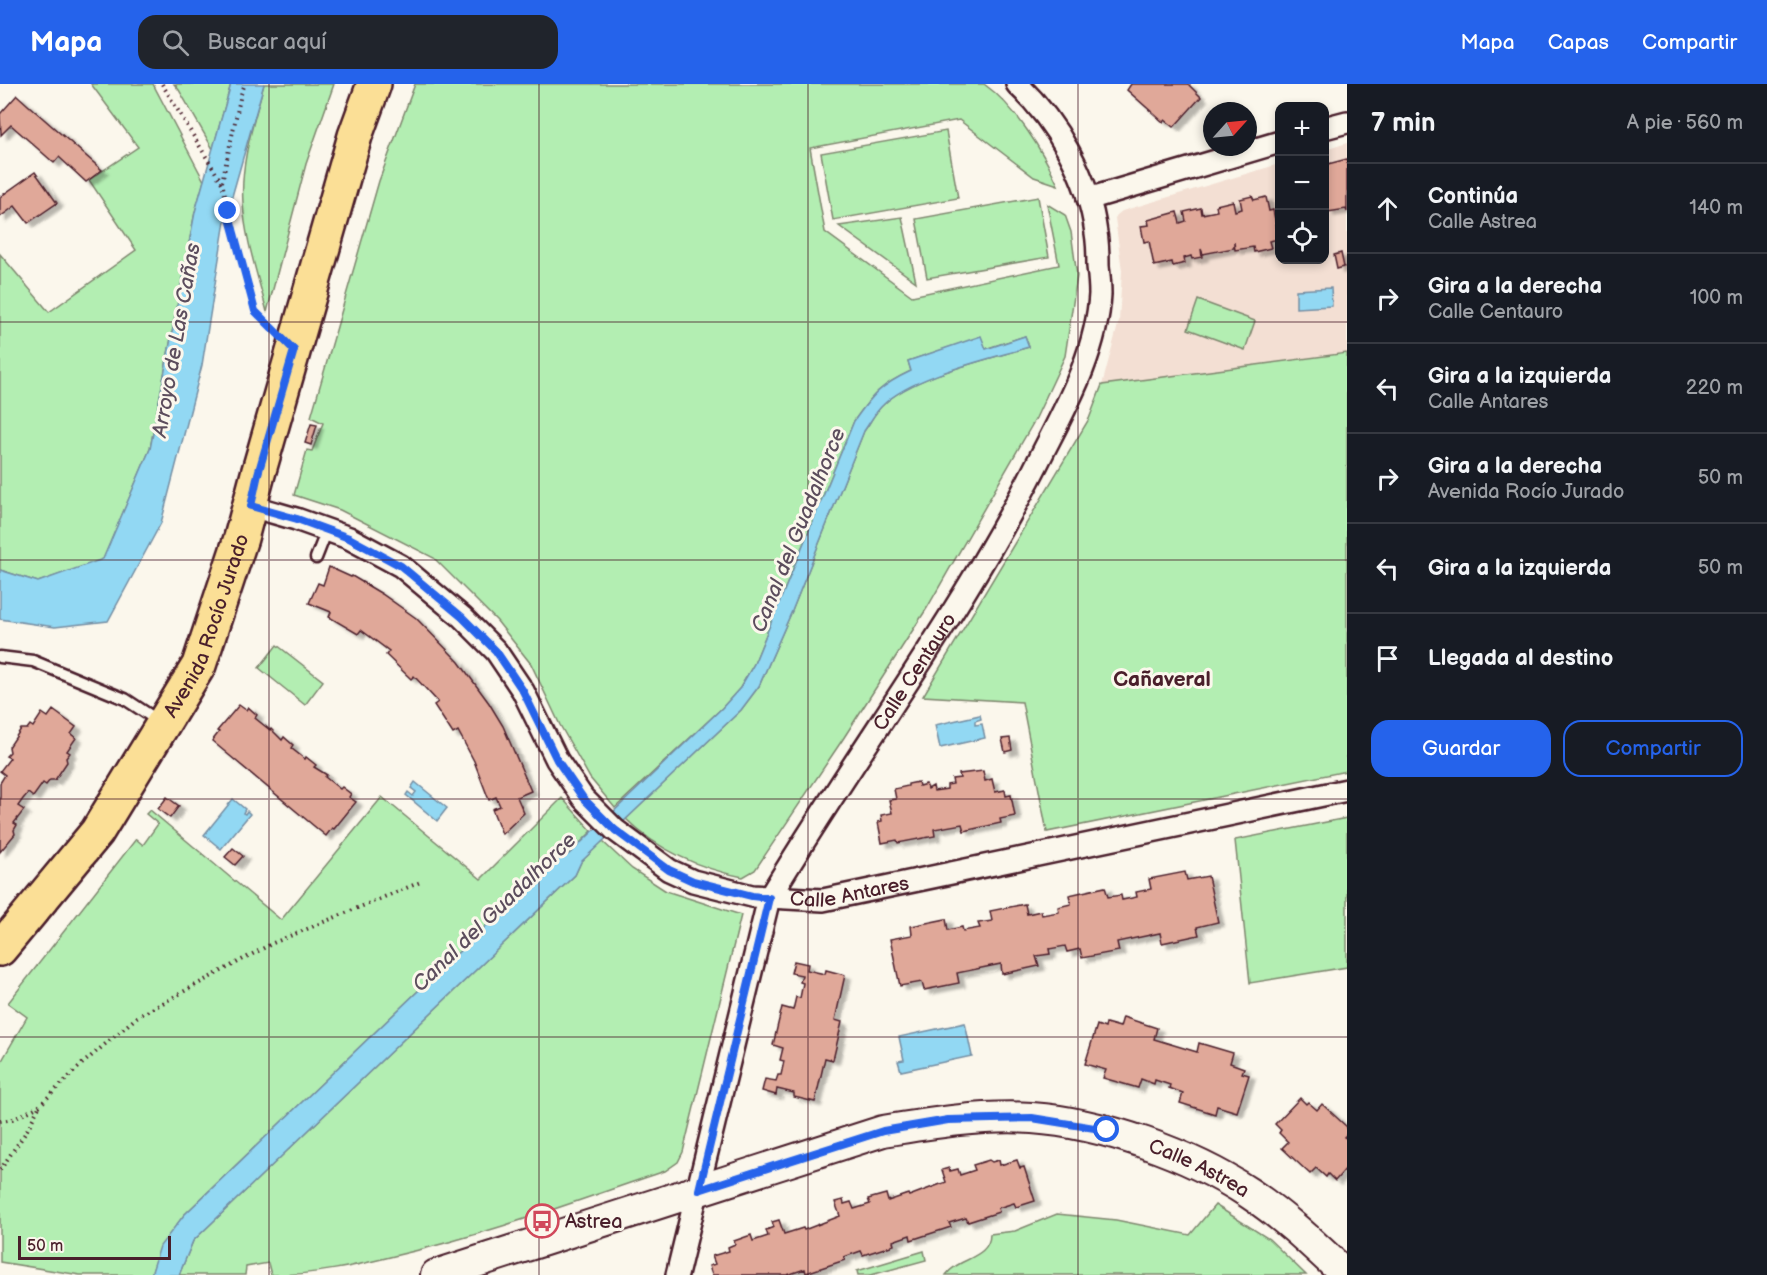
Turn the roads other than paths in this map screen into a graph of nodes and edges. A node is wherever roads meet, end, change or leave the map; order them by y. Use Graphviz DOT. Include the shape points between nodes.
graph roads {
  1 [pos="374,84"];
  2 [pos="1017,84"];
  3 [pos="1347,122"];
  4 [pos="1329,127"];
  5 [pos="1275,144"];
  6 [pos="1089,200"];
  7 [pos="251,506"];
  8 [pos="327,530"];
  9 [pos="316,558"];
  10 [pos="0,657"];
  11 [pos="163,724"];
  12 [pos="1347,790"];
  13 [pos="769,898"];
  14 [pos="0,949"];
  15 [pos="699,1190"];
  16 [pos="436,1275"];
  17 [pos="677,1275"];
  18 [pos="1346,1275"];
  1 -- 7 [label="main road, Avenida Rocío Jurado" via="355,136"];
  2 -- 6 [label="street, Calle Centauro" via="1056,130"];
  3 -- 4 [label="street"];
  5 -- 6 [label="street"];
  6 -- 13 [label="street, Calle Centauro" via="1096,232 1100,294 1090,351 1066,406 1009,520"];
  7 -- 8 [label="street, Calle Antares"];
  7 -- 11 [label="main road, Avenida Rocío Jurado" via="199,665"];
  8 -- 9 [label="lane"];
  8 -- 13 [label="street, Calle Antares" via="401,566 496,651 523,691 557,760 583,798 622,835 669,870 693,881"];
  10 -- 11 [label="lane" via="33,661 53,669 125,699"];
  11 -- 14 [label="main road, Avenida Rocío Jurado" via="97,832"];
  12 -- 13 [label="street, Calle Antares" via="823,900"];
  13 -- 15 [label="street, Calle Centauro"];
  15 -- 16 [label="street, Calle Astrea"];
  15 -- 17 [label="street, Calle Centauro"];
  15 -- 18 [label="street, Calle Astrea" via="883,1131 948,1120 1032,1118 1107,1130 1184,1157 1248,1193 1308,1239"];
}
